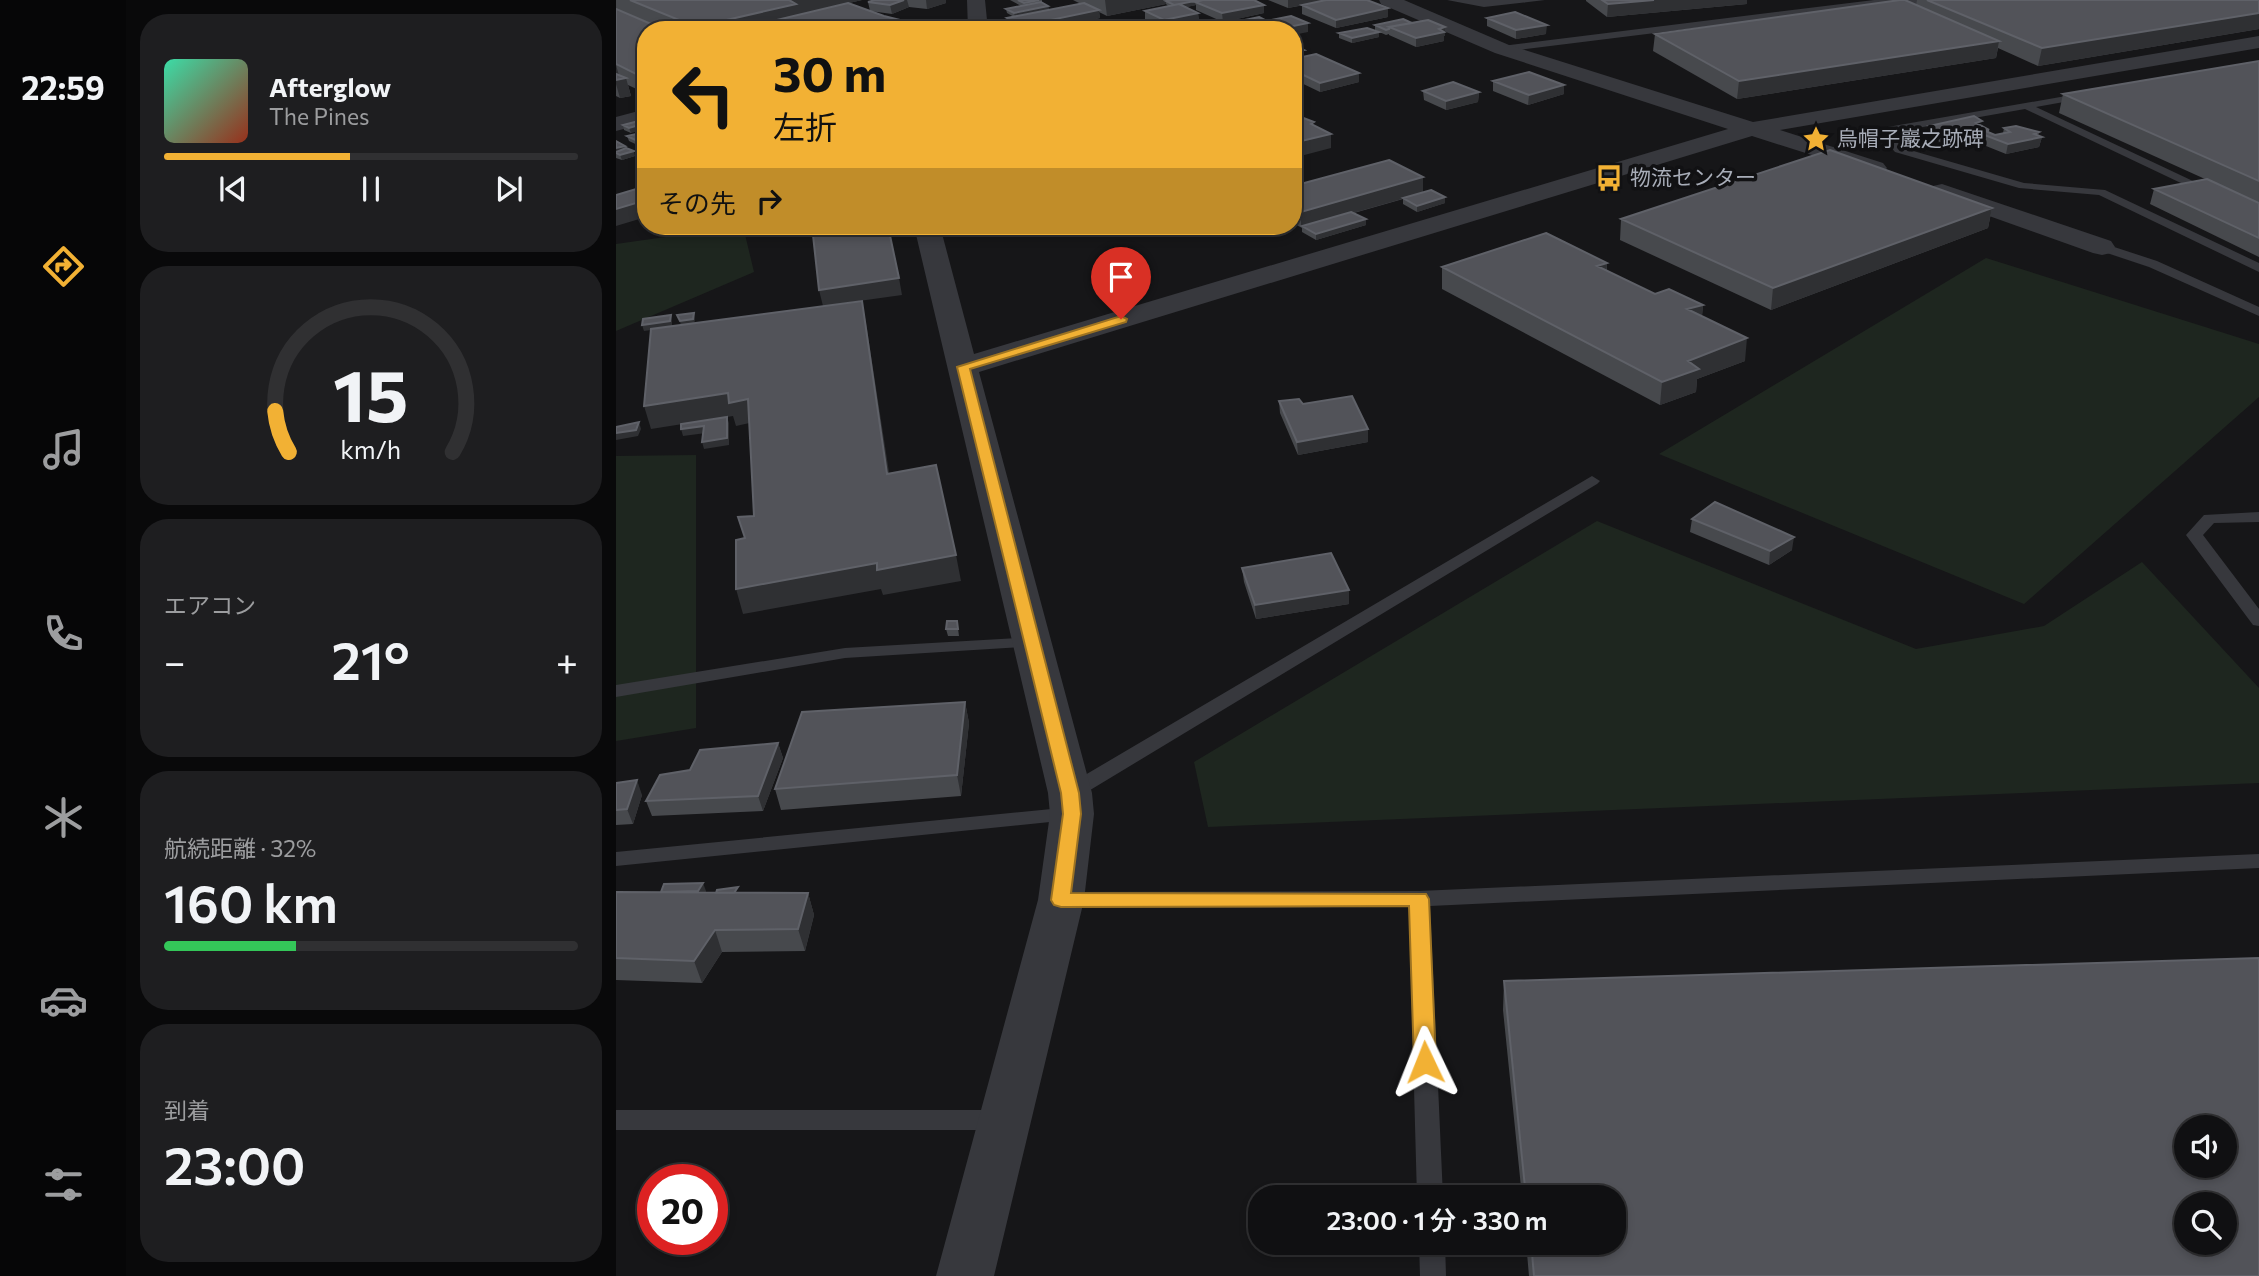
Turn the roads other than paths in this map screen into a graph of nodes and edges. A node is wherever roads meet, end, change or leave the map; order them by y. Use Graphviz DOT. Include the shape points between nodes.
graph roads {
  1 [pos="976,0"];
  2 [pos="1388,0"];
  3 [pos="1451,0"];
  4 [pos="1541,0"];
  5 [pos="1949,0"];
  6 [pos="977,21"];
  7 [pos="2259,42"];
  8 [pos="1502,49"];
  9 [pos="2094,94"];
  10 [pos="2026,106"];
  11 [pos="637,118"];
  12 [pos="616,124"];
  13 [pos="1754,128"];
  14 [pos="1899,176"];
  15 [pos="1925,185"];
  16 [pos="2222,198"];
  17 [pos="929,235"];
  18 [pos="2102,247"];
  19 [pos="2259,268"];
  20 [pos="2259,312"];
  21 [pos="963,367"];
  22 [pos="1592,481"];
  23 [pos="2259,517"];
  24 [pos="2259,621"];
  25 [pos="1033,642"];
  26 [pos="616,691"];
  27 [pos="1071,803"];
  28 [pos="616,859"];
  29 [pos="2259,861"];
  30 [pos="1419,899"];
  31 [pos="1061,900"];
  32 [pos="616,1120"];
  33 [pos="1005,1120"];
  34 [pos="1430,1185"];
  35 [pos="1432,1255"];
  36 [pos="965,1276"];
  37 [pos="1433,1276"];
  1 -- 6 [label="street"];
  2 -- 8 [label="street"];
  3 -- 4 [label="lane" via="1484,5"];
  5 -- 8 [label="lane" via="1874,3"];
  7 -- 13 [label="street"];
  8 -- 13 [label="street"];
  9 -- 10 [label="lane"];
  10 -- 16 [label="lane"];
  10 -- 19 [label="lane" via="1882,131 1899,150 2023,186 2101,192"];
  11 -- 12 [label="street"];
  13 -- 14 [label="street"];
  13 -- 21 [label="street"];
  15 -- 18 [label="street"];
  17 -- 21 [label="street"];
  18 -- 20 [label="lane"];
  21 -- 25 [label="street"];
  22 -- 27 [label="lane"];
  23 -- 24 [label="lane" via="2210,518 2193,535"];
  25 -- 26 [label="lane" via="845,653"];
  25 -- 27 [label="street"];
  27 -- 28 [label="lane"];
  27 -- 31 [label="street"];
  29 -- 30 [label="lane"];
  30 -- 31 [label="lane"];
  30 -- 34 [label="lane"];
  31 -- 33 [label="street"];
  32 -- 33 [label="lane"];
  33 -- 36 [label="street"];
  35 -- 37 [label="lane"];
}
